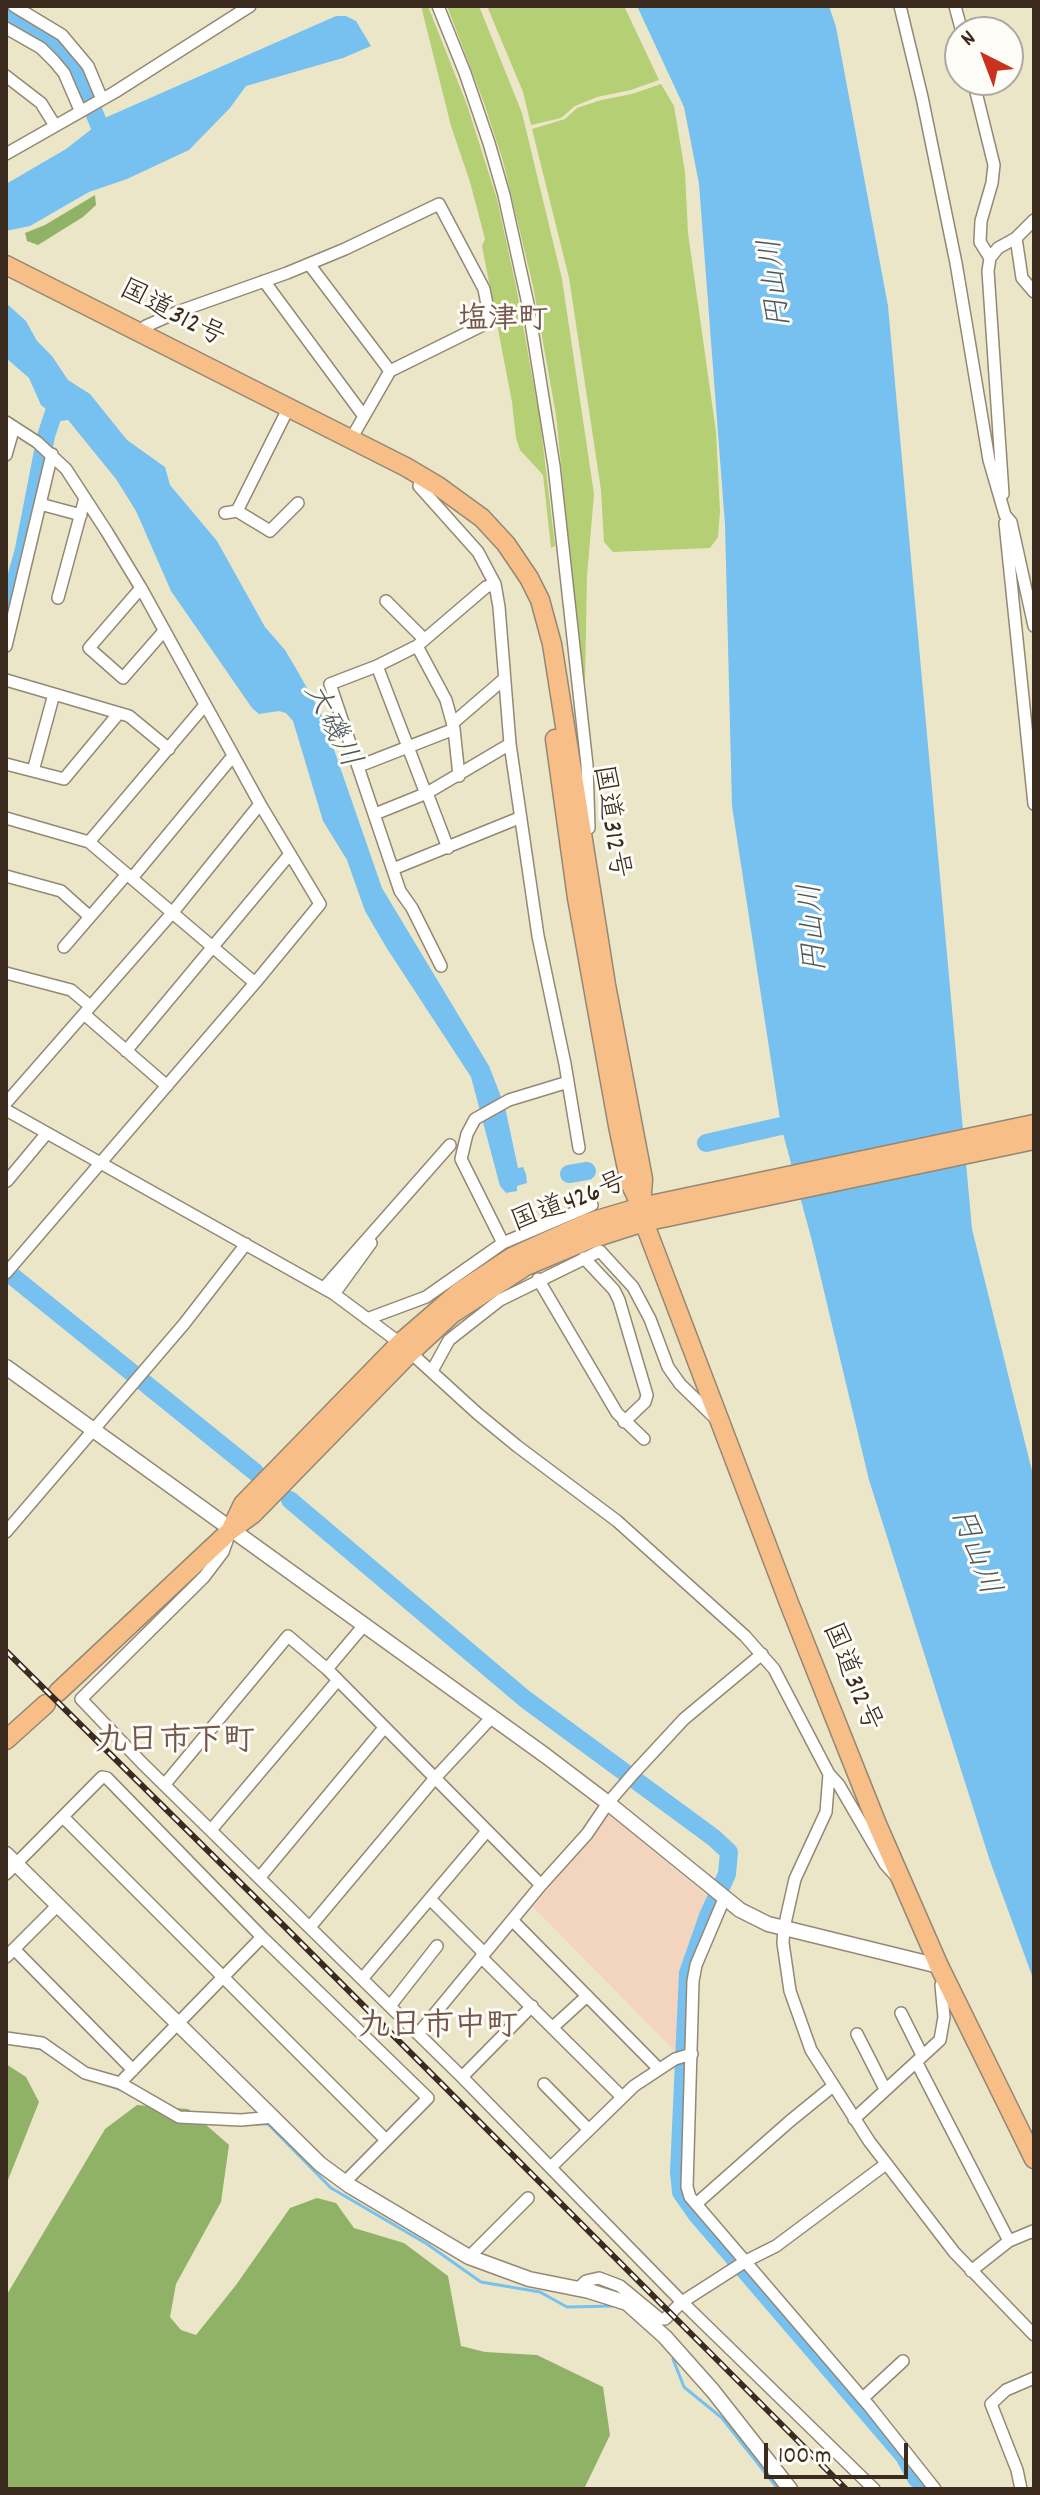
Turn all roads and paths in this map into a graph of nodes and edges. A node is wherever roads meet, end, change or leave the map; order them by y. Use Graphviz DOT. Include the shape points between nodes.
graph roads {
  1 [pos="14,6"];
  2 [pos="250,6"];
  3 [pos="438,6"];
  4 [pos="900,6"];
  5 [pos="6,28"];
  6 [pos="6,76"];
  7 [pos="977,96"];
  8 [pos="100,98"];
  9 [pos="80,110"];
  10 [pos="54,124"];
  11 [pos="8,149"];
  12 [pos="1034,220"];
  13 [pos="1016,238"];
  14 [pos="990,258"];
  15 [pos="309,264"];
  16 [pos="6,265"];
  17 [pos="264,281"];
  18 [pos="1034,292"];
  19 [pos="140,332"];
  20 [pos="390,371"];
  21 [pos="289,407"];
  22 [pos="363,415"];
  23 [pos="10,424"];
  24 [pos="351,439"];
  25 [pos="52,454"];
  26 [pos="6,455"];
  27 [pos="421,476"];
  28 [pos="85,498"];
  29 [pos="298,503"];
  30 [pos="40,504"];
  31 [pos="81,515"];
  32 [pos="1005,515"];
  33 [pos="495,584"];
  34 [pos="141,588"];
  35 [pos="58,598"];
  36 [pos="386,601"];
  37 [pos="1034,626"];
  38 [pos="164,631"];
  39 [pos="421,642"];
  40 [pos="6,646"];
  41 [pos="377,666"];
  42 [pos="504,679"];
  43 [pos="6,680"];
  44 [pos="54,694"];
  45 [pos="205,705"];
  46 [pos="119,713"];
  47 [pos="453,726"];
  48 [pos="510,744"];
  49 [pos="408,747"];
  50 [pos="169,749"];
  51 [pos="233,756"];
  52 [pos="6,764"];
  53 [pos="359,766"];
  54 [pos="33,771"];
  55 [pos="459,776"];
  56 [pos="426,793"];
  57 [pos="260,804"];
  58 [pos="1034,804"];
  59 [pos="375,814"];
  60 [pos="6,818"];
  61 [pos="519,818"];
  62 [pos="589,828"];
  63 [pos="89,842"];
  64 [pos="448,848"];
  65 [pos="290,854"];
  66 [pos="393,869"];
  67 [pos="6,876"];
  68 [pos="129,876"];
  69 [pos="173,912"];
  70 [pos="89,916"];
  71 [pos="213,946"];
  72 [pos="64,947"];
  73 [pos="441,966"];
  74 [pos="6,973"];
  75 [pos="255,983"];
  76 [pos="87,1010"];
  77 [pos="126,1051"];
  78 [pos="568,1082"];
  79 [pos="167,1086"];
  80 [pos="6,1103"];
  81 [pos="6,1110"];
  82 [pos="1034,1124"];
  83 [pos="47,1133"];
  84 [pos="1034,1140"];
  85 [pos="450,1145"];
  86 [pos="579,1148"];
  87 [pos="101,1163"];
  88 [pos="7,1181"];
  89 [pos="670,1208"];
  90 [pos="643,1215"];
  91 [pos="591,1225"];
  92 [pos="503,1243"];
  93 [pos="246,1244"];
  94 [pos="584,1258"];
  95 [pos="8,1266"];
  96 [pos="538,1279"];
  97 [pos="329,1291"];
  98 [pos="367,1319"];
  99 [pos="405,1347"];
  100 [pos="6,1367"];
  101 [pos="432,1371"];
  102 [pos="624,1422"];
  103 [pos="720,1423"];
  104 [pos="92,1429"];
  105 [pos="644,1439"];
  106 [pos="231,1530"];
  107 [pos="6,1532"];
  108 [pos="365,1624"];
  109 [pos="762,1654"];
  110 [pos="327,1669"];
  111 [pos="338,1680"];
  112 [pos="492,1717"];
  113 [pos="384,1728"];
  114 [pos="6,1740"];
  115 [pos="829,1774"];
  116 [pos="435,1778"];
  117 [pos="165,1784"];
  118 [pos="608,1803"];
  119 [pos="63,1817"];
  120 [pos="211,1830"];
  121 [pos="487,1831"];
  122 [pos="9,1864"];
  123 [pos="260,1877"];
  124 [pos="902,1883"];
  125 [pos="541,1885"];
  126 [pos="719,1895"];
  127 [pos="430,1899"];
  128 [pos="58,1905"];
  129 [pos="512,1920"];
  130 [pos="310,1927"];
  131 [pos="784,1928"];
  132 [pos="262,1937"];
  133 [pos="437,1946"];
  134 [pos="10,1953"];
  135 [pos="483,1955"];
  136 [pos="942,1973"];
  137 [pos="224,1978"];
  138 [pos="362,1979"];
  139 [pos="587,1996"];
  140 [pos="390,2006"];
  141 [pos="532,2006"];
  142 [pos="901,2013"];
  143 [pos="180,2022"];
  144 [pos="553,2027"];
  145 [pos="418,2034"];
  146 [pos="857,2034"];
  147 [pos="6,2038"];
  148 [pos="687,2055"];
  149 [pos="920,2059"];
  150 [pos="659,2069"];
  151 [pos="133,2070"];
  152 [pos="462,2077"];
  153 [pos="120,2083"];
  154 [pos="544,2084"];
  155 [pos="833,2086"];
  156 [pos="885,2089"];
  157 [pos="622,2097"];
  158 [pos="274,2117"];
  159 [pos="854,2119"];
  160 [pos="589,2130"];
  161 [pos="386,2140"];
  162 [pos="1034,2159"];
  163 [pos="886,2164"];
  164 [pos="551,2167"];
  165 [pos="345,2182"];
  166 [pos="528,2198"];
  167 [pos="696,2204"];
  168 [pos="1034,2233"];
  169 [pos="1009,2241"];
  170 [pos="469,2257"];
  171 [pos="742,2263"];
  172 [pos="971,2271"];
  173 [pos="578,2289"];
  174 [pos="682,2302"];
  175 [pos="1034,2335"];
  176 [pos="903,2361"];
  177 [pos="1034,2378"];
  178 [pos="863,2398"];
  179 [pos="926,2486"];
  180 [pos="790,2489"];
  181 [pos="874,2489"];
  182 [pos="1021,2489"];
  1 -- 8 [label="street" via="62,35 88,66"];
  2 -- 8 [label="street"];
  3 -- 62 [label="street" via="489,143 528,304 554,466 587,765"];
  4 -- 32 [label="street" via="956,263 989,460"];
  5 -- 9 [label="street" via="54,61"];
  6 -- 10 [label="street" via="41,103"];
  7 -- 14 [label="street" via="994,165 980,242"];
  8 -- 9 [label="street"];
  9 -- 10 [label="street"];
  10 -- 11 [label="street"];
  12 -- 13 [label="street"];
  13 -- 14 [label="street"];
  13 -- 18 [label="street" via="1022,278"];
  14 -- 32 [label="street"];
  15 -- 17 [label="street"];
  15 -- 20 [label="street"];
  15 -- 20 [label="street" via="434,204 443,207 484,289 489,315 485,324"];
  16 -- 19 [label="highway, 国道312号"];
  17 -- 19 [label="street" via="180,311"];
  17 -- 22 [label="street"];
  19 -- 21 [label="highway, 国道312号"];
  20 -- 22 [label="street"];
  21 -- 24 [label="highway, 国道312号"];
  21 -- 29 [label="street" via="231,512 270,531"];
  22 -- 24 [label="street"];
  23 -- 25 [label="street"];
  23 -- 26 [label="street"];
  24 -- 27 [label="highway, 国道312号"];
  25 -- 28 [label="street"];
  25 -- 30 [label="street"];
  27 -- 33 [label="street" via="419,486 478,552"];
  27 -- 90 [label="highway, 国道312号" via="491,527 540,600 555,658 599,943 643,1179"];
  28 -- 31 [label="street"];
  28 -- 34 [label="street"];
  30 -- 31 [label="street"];
  30 -- 40 [label="street"];
  31 -- 35 [label="street"];
  32 -- 37 [label="street" via="1011,522"];
  32 -- 58 [label="street"];
  33 -- 39 [label="street"];
  33 -- 42 [label="street"];
  34 -- 38 [label="street"];
  34 -- 38 [label="street" via="89,648 123,678"];
  36 -- 39 [label="street"];
  38 -- 45 [label="street"];
  39 -- 41 [label="street"];
  39 -- 47 [label="street"];
  41 -- 49 [label="street"];
  41 -- 53 [label="street" via="330,684"];
  42 -- 47 [label="street"];
  42 -- 48 [label="street"];
  43 -- 44 [label="street"];
  44 -- 46 [label="street"];
  44 -- 54 [label="street"];
  45 -- 50 [label="street"];
  45 -- 51 [label="street"];
  46 -- 50 [label="street"];
  46 -- 54 [label="street" via="64,779"];
  47 -- 49 [label="street"];
  47 -- 55 [label="street"];
  48 -- 55 [label="street"];
  48 -- 61 [label="street"];
  49 -- 53 [label="street"];
  49 -- 56 [label="street"];
  50 -- 63 [label="street"];
  51 -- 57 [label="street"];
  51 -- 68 [label="street"];
  52 -- 54 [label="street"];
  53 -- 59 [label="street"];
  55 -- 56 [label="street"];
  56 -- 59 [label="street"];
  56 -- 64 [label="street"];
  57 -- 65 [label="street"];
  57 -- 69 [label="street"];
  59 -- 66 [label="street"];
  60 -- 63 [label="street"];
  61 -- 64 [label="street"];
  61 -- 78 [label="street"];
  63 -- 68 [label="street"];
  64 -- 66 [label="street"];
  65 -- 71 [label="street"];
  65 -- 75 [label="street" via="320,904"];
  66 -- 73 [label="street"];
  67 -- 70 [label="street" via="61,891"];
  68 -- 69 [label="street"];
  68 -- 70 [label="street"];
  69 -- 71 [label="street"];
  69 -- 76 [label="street"];
  70 -- 72 [label="street"];
  71 -- 75 [label="street"];
  71 -- 77 [label="street"];
  74 -- 76 [label="street" via="71,990"];
  75 -- 79 [label="street"];
  76 -- 77 [label="street"];
  76 -- 80 [label="street"];
  77 -- 79 [label="street"];
  78 -- 86 [label="street"];
  78 -- 92 [label="street" via="509,1100 475,1119 467,1134 461,1159"];
  79 -- 87 [label="street"];
  81 -- 83 [label="street"];
  82 -- 89 [label="highway, 国道426号"];
  83 -- 87 [label="street"];
  83 -- 88 [label="street"];
  84 -- 89 [label="highway, 国道426号"];
  85 -- 97 [label="street"];
  87 -- 93 [label="street"];
  87 -- 95 [label="street"];
  89 -- 90 [label="highway, 国道426号"];
  90 -- 91 [label="highway, 国道426号"];
  90 -- 103 [label="highway, 国道312号"];
  91 -- 92 [label="street"];
  91 -- 94 [label="street"];
  91 -- 99 [label="highway, 国道426号" via="551,1238 489,1271 432,1313"];
  91 -- 103 [label="street" via="633,1287 668,1367"];
  92 -- 98 [label="street" via="426,1297"];
  93 -- 97 [label="street"];
  93 -- 104 [label="street"];
  94 -- 96 [label="street"];
  94 -- 102 [label="street" via="619,1300 647,1395"];
  96 -- 101 [label="street" via="464,1326 449,1340"];
  96 -- 102 [label="street"];
  97 -- 98 [label="street"];
  98 -- 99 [label="street"];
  99 -- 101 [label="street"];
  99 -- 106 [label="highway, 国道426号" via="243,1504"];
  100 -- 104 [label="street"];
  101 -- 109 [label="street" via="488,1422 617,1521"];
  102 -- 105 [label="street"];
  103 -- 124 [label="highway, 国道312号"];
  104 -- 106 [label="street"];
  104 -- 107 [label="street"];
  106 -- 108 [label="street"];
  106 -- 114 [label="highway, 国道426号"];
  106 -- 117 [label="street" via="223,1552 204,1577 81,1699"];
  108 -- 110 [label="street"];
  108 -- 112 [label="street"];
  109 -- 115 [label="street" via="784,1685"];
  109 -- 118 [label="street" via="684,1719"];
  110 -- 111 [label="street"];
  110 -- 117 [label="street" via="288,1636"];
  111 -- 113 [label="street"];
  111 -- 120 [label="street"];
  112 -- 116 [label="street"];
  112 -- 118 [label="street"];
  113 -- 116 [label="street"];
  113 -- 123 [label="street"];
  115 -- 124 [label="street"];
  115 -- 131 [label="street" via="826,1812 795,1879"];
  116 -- 121 [label="street"];
  116 -- 130 [label="street"];
  117 -- 120 [label="street"];
  118 -- 125 [label="street"];
  118 -- 126 [label="street"];
  119 -- 122 [label="street"];
  119 -- 132 [label="street" via="102,1777 107,1778"];
  119 -- 137 [label="street"];
  120 -- 123 [label="street"];
  121 -- 125 [label="street"];
  121 -- 127 [label="street"];
  122 -- 128 [label="street"];
  123 -- 130 [label="street"];
  124 -- 136 [label="highway, 国道312号"];
  125 -- 129 [label="street"];
  126 -- 131 [label="street"];
  126 -- 148 [label="street" via="696,1965"];
  127 -- 135 [label="street"];
  127 -- 138 [label="street"];
  128 -- 134 [label="street"];
  128 -- 143 [label="street"];
  129 -- 135 [label="street"];
  129 -- 139 [label="street"];
  130 -- 138 [label="street"];
  131 -- 136 [label="street"];
  131 -- 155 [label="street" via="790,1991 811,2050"];
  132 -- 137 [label="street"];
  132 -- 161 [label="street" via="428,2098"];
  133 -- 140 [label="street"];
  134 -- 151 [label="street"];
  135 -- 141 [label="street"];
  135 -- 145 [label="street"];
  136 -- 149 [label="street" via="943,2033"];
  136 -- 162 [label="highway, 国道312号"];
  137 -- 143 [label="street"];
  137 -- 161 [label="street"];
  138 -- 140 [label="street"];
  139 -- 144 [label="street"];
  139 -- 150 [label="street"];
  140 -- 145 [label="street"];
  141 -- 144 [label="street"];
  141 -- 152 [label="street"];
  142 -- 149 [label="street"];
  143 -- 151 [label="street"];
  143 -- 158 [label="street"];
  144 -- 157 [label="street"];
  145 -- 152 [label="street"];
  146 -- 156 [label="street"];
  147 -- 153 [label="street" via="42,2043 85,2073"];
  148 -- 150 [label="street"];
  148 -- 167 [label="street" via="685,2171"];
  149 -- 156 [label="street"];
  149 -- 169 [label="street"];
  150 -- 157 [label="street"];
  151 -- 153 [label="street"];
  152 -- 164 [label="street"];
  153 -- 158 [label="street" via="179,2117"];
  154 -- 160 [label="street"];
  155 -- 159 [label="street"];
  155 -- 167 [label="street"];
  156 -- 159 [label="street"];
  157 -- 160 [label="street"];
  158 -- 165 [label="street"];
  159 -- 163 [label="street"];
  160 -- 164 [label="street"];
  161 -- 165 [label="street"];
  163 -- 171 [label="street" via="776,2246"];
  163 -- 172 [label="street"];
  164 -- 174 [label="street"];
  165 -- 170 [label="street"];
  166 -- 170 [label="street"];
  167 -- 171 [label="street"];
  168 -- 169 [label="street"];
  169 -- 172 [label="street"];
  170 -- 173 [label="street" via="529,2279"];
  171 -- 174 [label="street"];
  171 -- 178 [label="street"];
  172 -- 175 [label="street"];
  173 -- 174 [label="street" via="599,2278 620,2286 660,2319"];
  173 -- 180 [label="street" via="627,2303 665,2337"];
  174 -- 181 [label="street"];
  176 -- 178 [label="street"];
  177 -- 182 [label="street" via="1006,2390 991,2404"];
  178 -- 179 [label="street" via="921,2467"];
}
